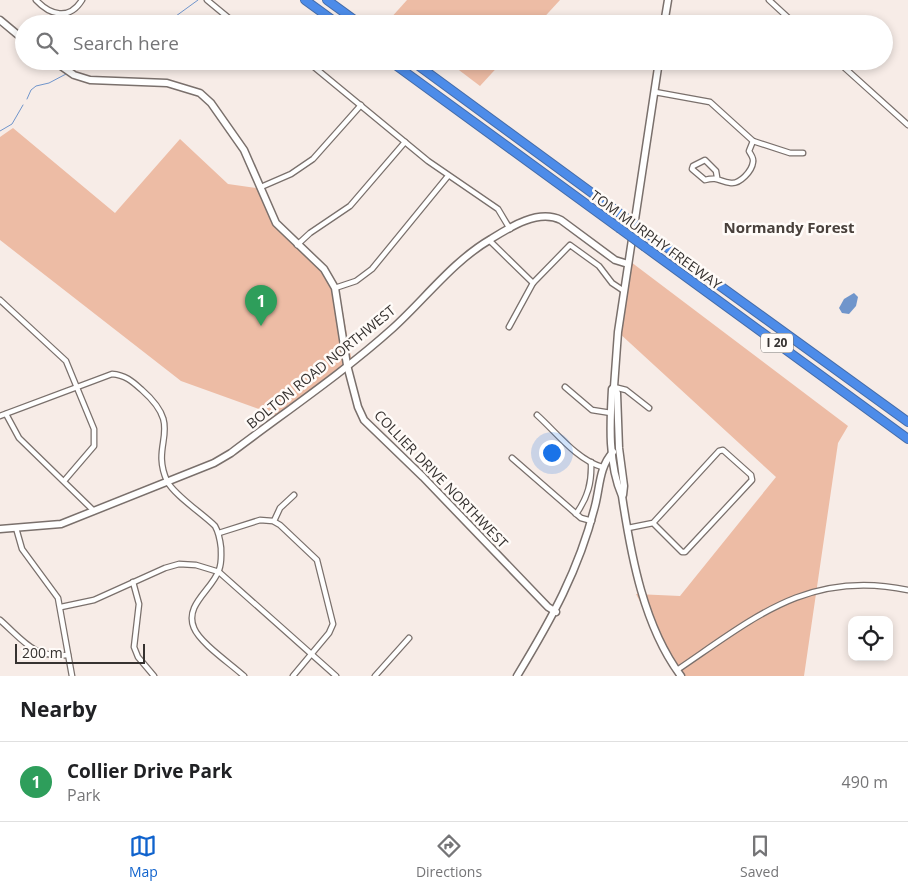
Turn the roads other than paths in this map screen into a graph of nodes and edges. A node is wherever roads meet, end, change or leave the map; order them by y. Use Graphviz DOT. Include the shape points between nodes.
graph roads {
  1 [pos="36,0"];
  2 [pos="82,0"];
  3 [pos="207,0"];
  4 [pos="305,0"];
  5 [pos="327,0"];
  6 [pos="668,0"];
  7 [pos="769,0"];
  8 [pos="225,15"];
  9 [pos="326,15"];
  10 [pos="348,15"];
  11 [pos="666,15"];
  12 [pos="786,15"];
  13 [pos="0,20"];
  14 [pos="15,32"];
  15 [pos="67,70"];
  16 [pos="319,70"];
  17 [pos="402,70"];
  18 [pos="424,70"];
  19 [pos="658,70"];
  20 [pos="847,70"];
  21 [pos="655,92"];
  22 [pos="361,105"];
  23 [pos="908,125"];
  24 [pos="753,141"];
  25 [pos="405,142"];
  26 [pos="803,153"];
  27 [pos="448,176"];
  28 [pos="718,177"];
  29 [pos="261,187"];
  30 [pos="510,229"];
  31 [pos="489,240"];
  32 [pos="297,245"];
  33 [pos="628,264"];
  34 [pos="533,283"];
  35 [pos="335,288"];
  36 [pos="624,291"];
  37 [pos="0,300"];
  38 [pos="508,328"];
  39 [pos="347,365"];
  40 [pos="78,386"];
  41 [pos="565,386"];
  42 [pos="614,386"];
  43 [pos="649,408"];
  44 [pos="611,413"];
  45 [pos="6,414"];
  46 [pos="537,415"];
  47 [pos="0,416"];
  48 [pos="908,422"];
  49 [pos="908,438"];
  50 [pos="613,452"];
  51 [pos="512,458"];
  52 [pos="591,462"];
  53 [pos="602,467"];
  54 [pos="64,481"];
  55 [pos="168,482"];
  56 [pos="294,495"];
  57 [pos="622,496"];
  58 [pos="94,512"];
  59 [pos="576,514"];
  60 [pos="274,521"];
  61 [pos="592,521"];
  62 [pos="653,523"];
  63 [pos="16,528"];
  64 [pos="628,528"];
  65 [pos="0,529"];
  66 [pos="219,533"];
  67 [pos="218,572"];
  68 [pos="133,582"];
  69 [pos="908,590"];
  70 [pos="61,607"];
  71 [pos="556,612"];
  72 [pos="0,620"];
  73 [pos="409,638"];
  74 [pos="312,654"];
  75 [pos="68,655"];
  76 [pos="679,673"];
  77 [pos="72,676"];
  78 [pos="154,676"];
  79 [pos="244,676"];
  80 [pos="293,676"];
  81 [pos="336,676"];
  82 [pos="375,676"];
  83 [pos="517,676"];
  1 -- 2 [label="street" via="49,12 62,14 72,11"];
  3 -- 8 [label="street"];
  4 -- 9 [label="highway"];
  5 -- 10 [label="highway"];
  6 -- 11 [label="main road"];
  7 -- 12 [label="street"];
  13 -- 14 [label="main road"];
  15 -- 29 [label="main road, COLLIER DRIVE NORTHWEST" via="90,80 167,83 200,93 211,103 244,150"];
  16 -- 22 [label="street"];
  17 -- 49 [label="highway, TOM MURPHY FREEWAY / I 20, bridge"];
  18 -- 48 [label="highway, TOM MURPHY FREEWAY / I 20, bridge"];
  19 -- 21 [label="main road"];
  20 -- 23 [label="street"];
  21 -- 24 [label="street" via="710,102"];
  21 -- 33 [label="main road"];
  22 -- 25 [label="street"];
  22 -- 29 [label="street" via="312,159 291,174"];
  24 -- 26 [label="street" via="790,153"];
  24 -- 28 [label="street" via="749,151 753,165 738,182 731,183"];
  25 -- 27 [label="street"];
  25 -- 32 [label="street" via="350,206"];
  27 -- 30 [label="street" via="498,209"];
  27 -- 35 [label="street" via="372,270 356,281"];
  28 -- 28 [label="street" via="702,179 692,169 693,166 705,160"];
  29 -- 32 [label="main road, COLLIER DRIVE NORTHWEST" via="276,223"];
  30 -- 31 [label="main road, BOLTON ROAD NORTHWEST"];
  30 -- 33 [label="main road, BOLTON ROAD NORTHWEST" via="538,216 553,216 615,260"];
  31 -- 34 [label="street"];
  31 -- 39 [label="main road, BOLTON ROAD NORTHWEST" via="445,276 393,328"];
  32 -- 35 [label="main road, COLLIER DRIVE NORTHWEST" via="324,269"];
  33 -- 36 [label="main road"];
  34 -- 36 [label="street" via="570,246 599,266"];
  34 -- 38 [label="street"];
  35 -- 39 [label="main road, COLLIER DRIVE NORTHWEST"];
  36 -- 42 [label="main road"];
  37 -- 40 [label="street" via="62,355"];
  39 -- 55 [label="main road, BOLTON ROAD NORTHWEST" via="231,453"];
  39 -- 71 [label="main road, COLLIER DRIVE NORTHWEST" via="364,420"];
  40 -- 45 [label="street"];
  40 -- 54 [label="street" via="96,440 90,452"];
  40 -- 55 [label="street" via="106,375 119,374 130,379 156,402 165,421 162,459"];
  41 -- 44 [label="street" via="592,410"];
  42 -- 43 [label="street" via="626,390"];
  42 -- 44 [label="main road"];
  42 -- 57 [label="main road" via="624,486"];
  44 -- 50 [label="main road"];
  45 -- 47 [label="street"];
  45 -- 54 [label="street" via="19,438"];
  46 -- 52 [label="street"];
  50 -- 53 [label="main road"];
  50 -- 57 [label="main road"];
  51 -- 59 [label="street"];
  52 -- 53 [label="street"];
  52 -- 59 [label="street" via="588,494"];
  53 -- 61 [label="main road"];
  54 -- 58 [label="street"];
  55 -- 58 [label="main road, BOLTON ROAD NORTHWEST"];
  55 -- 66 [label="street"];
  56 -- 60 [label="street" via="280,508"];
  57 -- 64 [label="main road"];
  58 -- 63 [label="main road, BOLTON ROAD NORTHWEST" via="61,524"];
  59 -- 61 [label="street"];
  60 -- 66 [label="street" via="260,520"];
  60 -- 74 [label="street" via="312,553 320,567 333,624"];
  61 -- 71 [label="main road"];
  62 -- 62 [label="street" via="719,450 752,476 752,480 685,552"];
  62 -- 64 [label="street"];
  63 -- 65 [label="main road, BOLTON ROAD NORTHWEST"];
  63 -- 70 [label="street" via="22,549"];
  64 -- 76 [label="main road" via="650,619"];
  66 -- 67 [label="street" via="222,561"];
  67 -- 68 [label="street" via="179,564"];
  67 -- 74 [label="street"];
  67 -- 79 [label="street" via="194,607 192,622 200,637"];
  68 -- 70 [label="street" via="94,600"];
  68 -- 78 [label="street" via="139,604 134,647 138,658"];
  69 -- 76 [label="street" via="845,585 791,598 752,619"];
  70 -- 75 [label="street"];
  71 -- 83 [label="main road"];
  72 -- 75 [label="street" via="37,652 51,657"];
  73 -- 82 [label="street"];
  74 -- 80 [label="street"];
  74 -- 81 [label="street"];
  75 -- 77 [label="street"];
}
